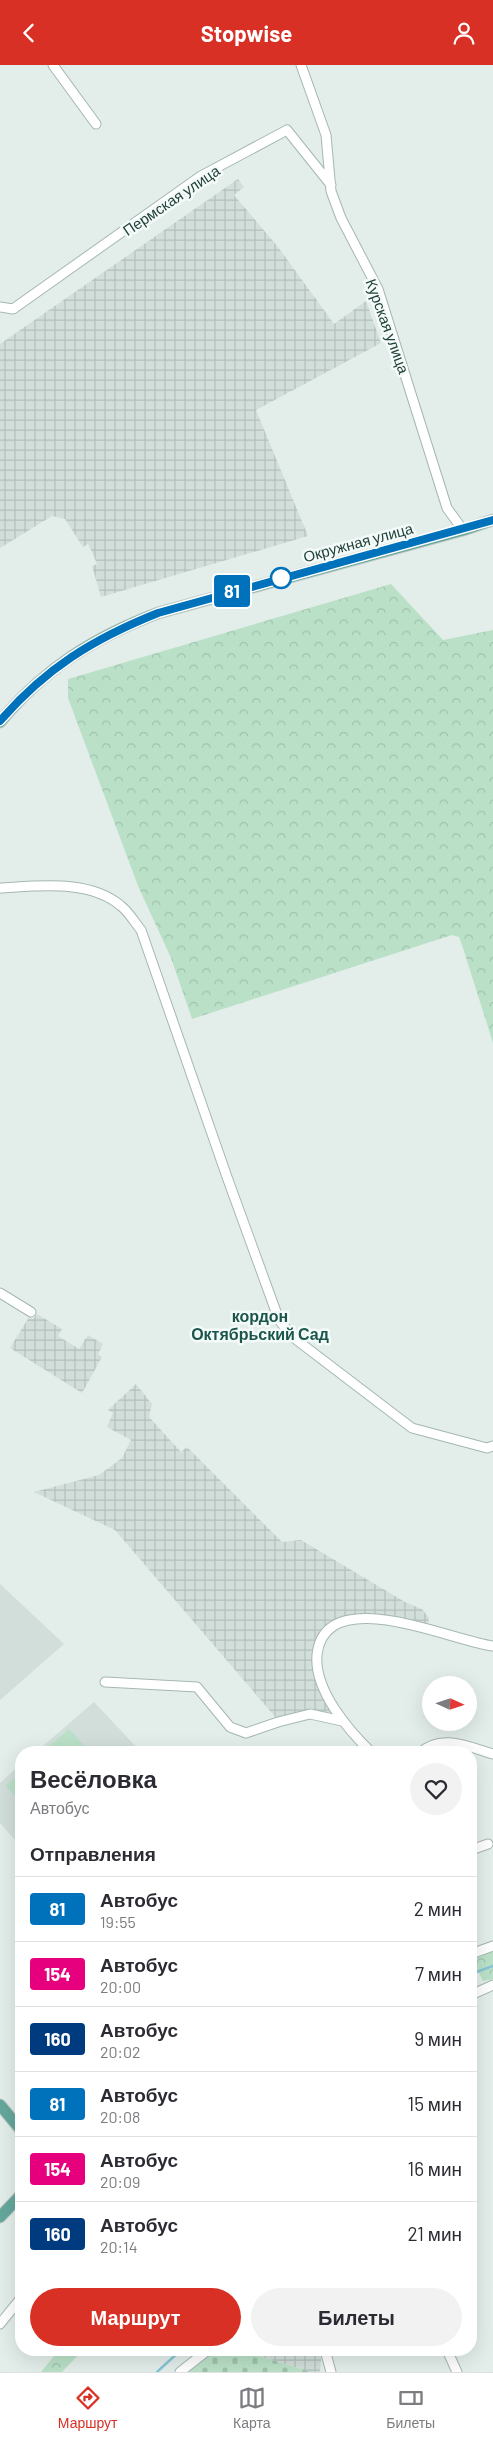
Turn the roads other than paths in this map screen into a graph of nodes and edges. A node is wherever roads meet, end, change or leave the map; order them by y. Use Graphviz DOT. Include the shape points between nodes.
graph roads {
  1 [pos="53,65"];
  2 [pos="301,65"];
  3 [pos="96,124"];
  4 [pos="331,185"];
  5 [pos="0,307"];
  6 [pos="493,520"];
  7 [pos="463,530"];
  8 [pos="0,721"];
  9 [pos="0,888"];
  10 [pos="0,1293"];
  11 [pos="31,1312"];
  12 [pos="493,1446"];
  13 [pos="493,1646"];
  14 [pos="105,1682"];
  15 [pos="342,1721"];
  16 [pos="365,1746"];
  17 [pos="433,1746"];
  18 [pos="468,1746"];
  19 [pos="477,1749"];
  20 [pos="493,1755"];
  21 [pos="488,1844"];
  22 [pos="477,1848"];
  23 [pos="493,1946"];
  24 [pos="477,1952"];
  25 [pos="493,1985"];
  26 [pos="477,1992"];
  27 [pos="0,2105"];
  28 [pos="15,2123"];
  29 [pos="15,2201"];
  30 [pos="0,2217"];
  31 [pos="15,2305"];
  32 [pos="0,2324"];
  33 [pos="200,2356"];
  34 [pos="327,2356"];
  35 [pos="450,2356"];
  36 [pos="180,2372"];
  37 [pos="331,2372"];
  38 [pos="457,2372"];
  1 -- 3 [label="street"];
  2 -- 4 [label="street, Курская улица" via="326,135"];
  4 -- 5 [label="street, Пермская улица" via="287,130 201,176 13,309"];
  4 -- 7 [label="street, Курская улица" via="341,218 378,289 447,508"];
  6 -- 7 [label="main road, Окружная улица"];
  7 -- 8 [label="main road, Окружная улица" via="213,597 118,628 53,668"];
  9 -- 12 [label="street" via="45,885 89,889 121,905 141,930 279,1320 294,1338 412,1428 487,1448"];
  10 -- 11 [label="street"];
  13 -- 15 [label="street" via="402,1621 355,1619 336,1625 327,1631 318,1647 316,1667"];
  14 -- 15 [label="street" via="197,1687 230,1727 246,1733 310,1715"];
  15 -- 16 [label="street"];
  17 -- 18 [label="street" via="444,1743"];
  19 -- 20 [label="street"];
  21 -- 22 [label="street"];
  23 -- 24 [label="street"];
  25 -- 26 [label="street"];
  27 -- 28 [label="main road"];
  29 -- 30 [label="main road"];
  31 -- 32 [label="street"];
  33 -- 36 [label="street"];
  34 -- 37 [label="street"];
  35 -- 38 [label="street"];
}
